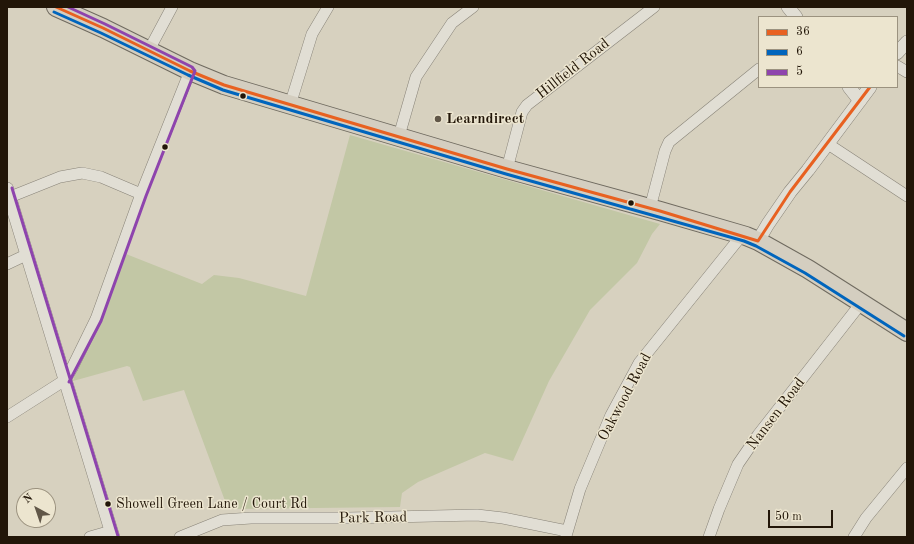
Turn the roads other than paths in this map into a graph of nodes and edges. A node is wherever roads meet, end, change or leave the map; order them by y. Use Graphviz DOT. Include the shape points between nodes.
graph roads {
  1 [pos="56,7"];
  2 [pos="172,7"];
  3 [pos="328,7"];
  4 [pos="473,7"];
  5 [pos="654,7"];
  6 [pos="788,7"];
  7 [pos="795,16"];
  8 [pos="907,42"];
  9 [pos="150,50"];
  10 [pos="898,52"];
  11 [pos="898,67"];
  12 [pos="758,70"];
  13 [pos="190,71"];
  14 [pos="907,72"];
  15 [pos="850,88"];
  16 [pos="869,88"];
  17 [pos="860,101"];
  18 [pos="290,105"];
  19 [pos="399,136"];
  20 [pos="828,144"];
  21 [pos="507,169"];
  22 [pos="8,193"];
  23 [pos="141,194"];
  24 [pos="907,196"];
  25 [pos="650,208"];
  26 [pos="750,238"];
  27 [pos="26,255"];
  28 [pos="7,264"];
  29 [pos="862,302"];
  30 [pos="907,332"];
  31 [pos="57,354"];
  32 [pos="78,355"];
  33 [pos="65,380"];
  34 [pos="7,417"];
  35 [pos="907,468"];
  36 [pos="112,534"];
  37 [pos="566,534"];
  38 [pos="90,537"];
  39 [pos="180,537"];
  40 [pos="710,537"];
  41 [pos="854,537"];
  1 -- 9 [label="highway"];
  2 -- 9 [label="street"];
  3 -- 18 [label="street" via="312,34"];
  4 -- 19 [label="street" via="452,23 416,77"];
  5 -- 21 [label="street, Hillfield Road" via="527,105 522,112"];
  6 -- 7 [label="street"];
  8 -- 10 [label="street"];
  9 -- 13 [label="highway"];
  11 -- 14 [label="street"];
  12 -- 25 [label="street" via="669,142"];
  13 -- 18 [label="highway" via="222,84"];
  13 -- 23 [label="street"];
  15 -- 17 [label="street"];
  16 -- 17 [label="street"];
  17 -- 20 [label="street"];
  18 -- 19 [label="highway"];
  19 -- 21 [label="highway"];
  20 -- 24 [label="street"];
  20 -- 26 [label="street" via="768,224"];
  21 -- 25 [label="highway"];
  22 -- 23 [label="street" via="82,173 101,177"];
  22 -- 27 [label="street"];
  23 -- 32 [label="street" via="96,319"];
  25 -- 26 [label="highway"];
  26 -- 29 [label="highway"];
  26 -- 37 [label="street, Oakwood Road" via="639,363 611,415 580,489"];
  27 -- 28 [label="street"];
  27 -- 31 [label="street"];
  29 -- 30 [label="highway"];
  29 -- 40 [label="street, Nansen Road" via="738,464"];
  31 -- 32 [label="street" via="68,357"];
  31 -- 33 [label="street"];
  32 -- 33 [label="street"];
  33 -- 34 [label="street"];
  33 -- 36 [label="street"];
  35 -- 41 [label="street" via="866,518"];
  36 -- 38 [label="street"];
  37 -- 39 [label="street, Park Road" via="503,518 477,515 222,520"];
}
